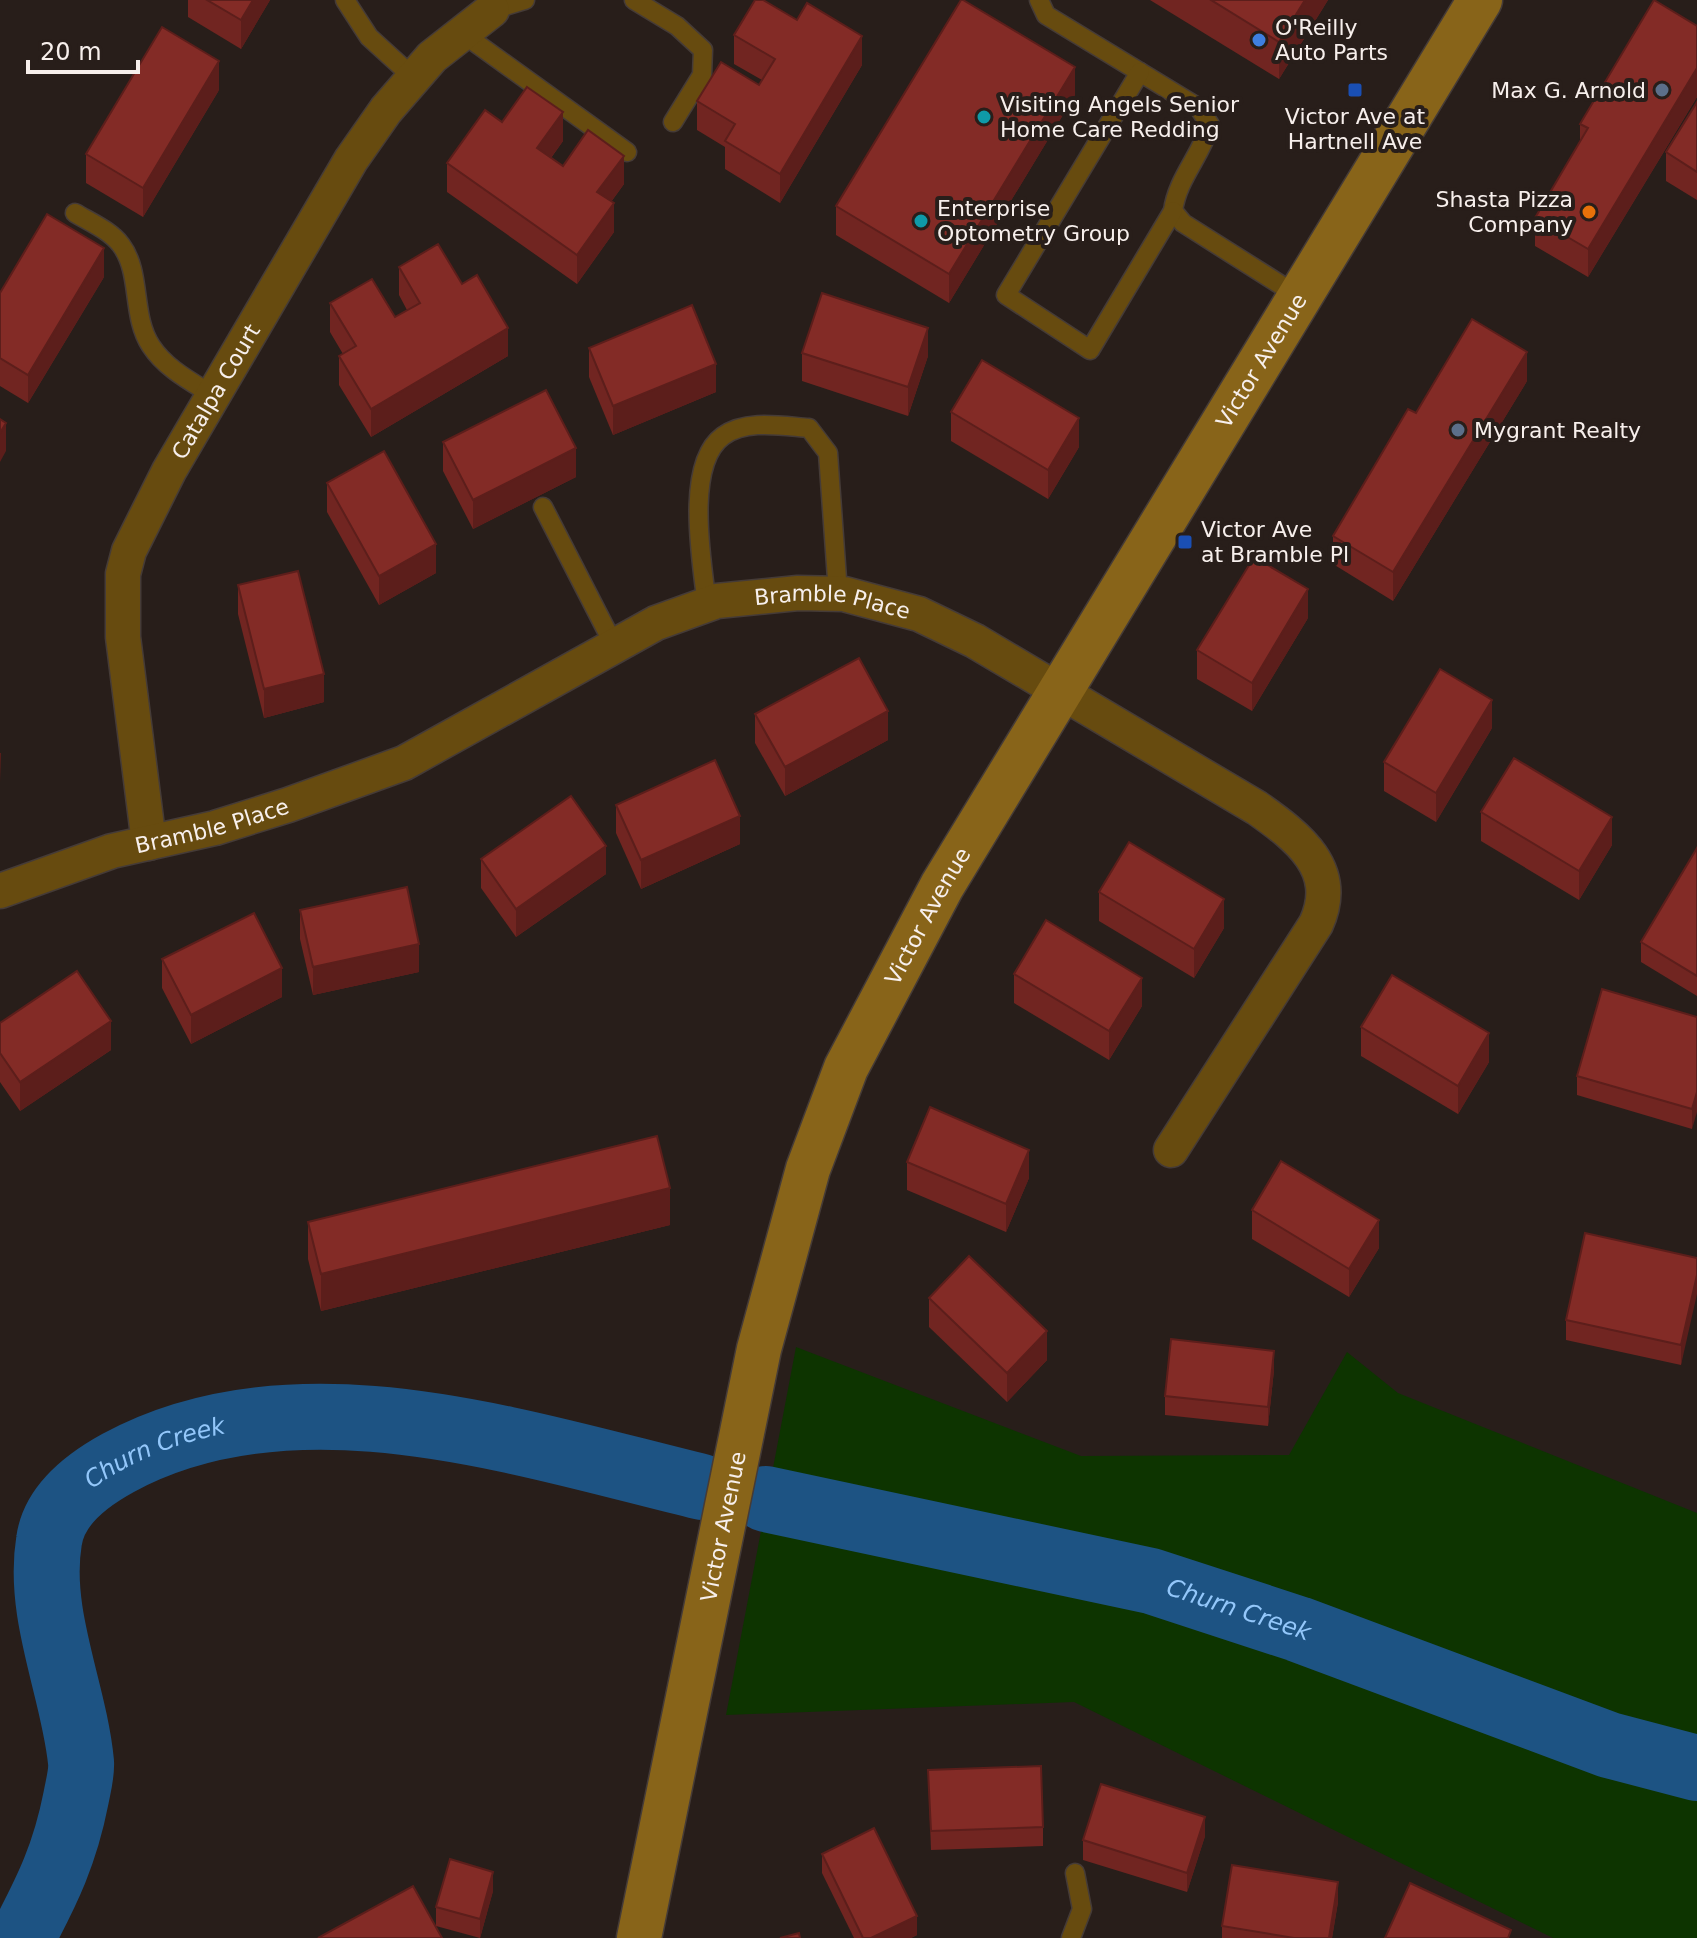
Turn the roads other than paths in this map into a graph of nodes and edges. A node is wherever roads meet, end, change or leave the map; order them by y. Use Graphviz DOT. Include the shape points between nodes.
graph roads {
  1 [pos="345,0"];
  2 [pos="525,0"];
  3 [pos="634,0"];
  4 [pos="1039,0"];
  5 [pos="1480,0"];
  6 [pos="492,10"];
  7 [pos="462,33"];
  8 [pos="1140,72"];
  9 [pos="414,78"];
  10 [pos="673,122"];
  11 [pos="627,152"];
  12 [pos="1173,211"];
  13 [pos="75,213"];
  14 [pos="1300,297"];
  15 [pos="214,396"];
  16 [pos="543,507"];
  17 [pos="838,593"];
  18 [pos="707,605"];
  19 [pos="615,647"];
  20 [pos="1061,694"];
  21 [pos="149,843"];
  22 [pos="0,891"];
  23 [pos="1171,1150"];
  24 [pos="1075,1873"];
  25 [pos="639,1938"];
  26 [pos="1071,1938"];
  1 -- 9 [label="lane" via="369,37"];
  2 -- 6 [label="lane"];
  3 -- 10 [label="lane" via="677,26 703,50 702,75"];
  4 -- 8 [label="lane" via="1046,15"];
  5 -- 14 [label="main road, Victor Avenue"];
  6 -- 7 [label="street, Catalpa Court"];
  7 -- 9 [label="street, Catalpa Court"];
  7 -- 11 [label="lane"];
  8 -- 12 [label="lane" via="1199,108 1210,125 1205,144 1175,192"];
  8 -- 12 [label="lane" via="1006,295 1090,350"];
  9 -- 15 [label="street, Catalpa Court" via="351,160"];
  12 -- 14 [label="lane" via="1183,223"];
  13 -- 15 [label="lane" via="121,245 150,345 168,366"];
  14 -- 20 [label="main road, Victor Avenue"];
  15 -- 21 [label="street, Catalpa Court" via="140,525 123,574 123,637"];
  16 -- 19 [label="lane"];
  17 -- 18 [label="street, Bramble Place"];
  17 -- 18 [label="lane" via="828,453 809,428 755,425 722,436 703,463 698,537"];
  17 -- 20 [label="street, Bramble Place" via="919,614"];
  18 -- 19 [label="street, Bramble Place" via="656,623"];
  19 -- 21 [label="street, Bramble Place" via="404,763 288,805"];
  20 -- 23 [label="street, Bramble Place" via="1285,828 1311,855 1326,893 1316,924"];
  20 -- 25 [label="main road, Victor Avenue" via="942,886 846,1068 808,1169 747,1405"];
  21 -- 22 [label="street, Bramble Place"];
  24 -- 26 [label="lane" via="1082,1909"];
}
